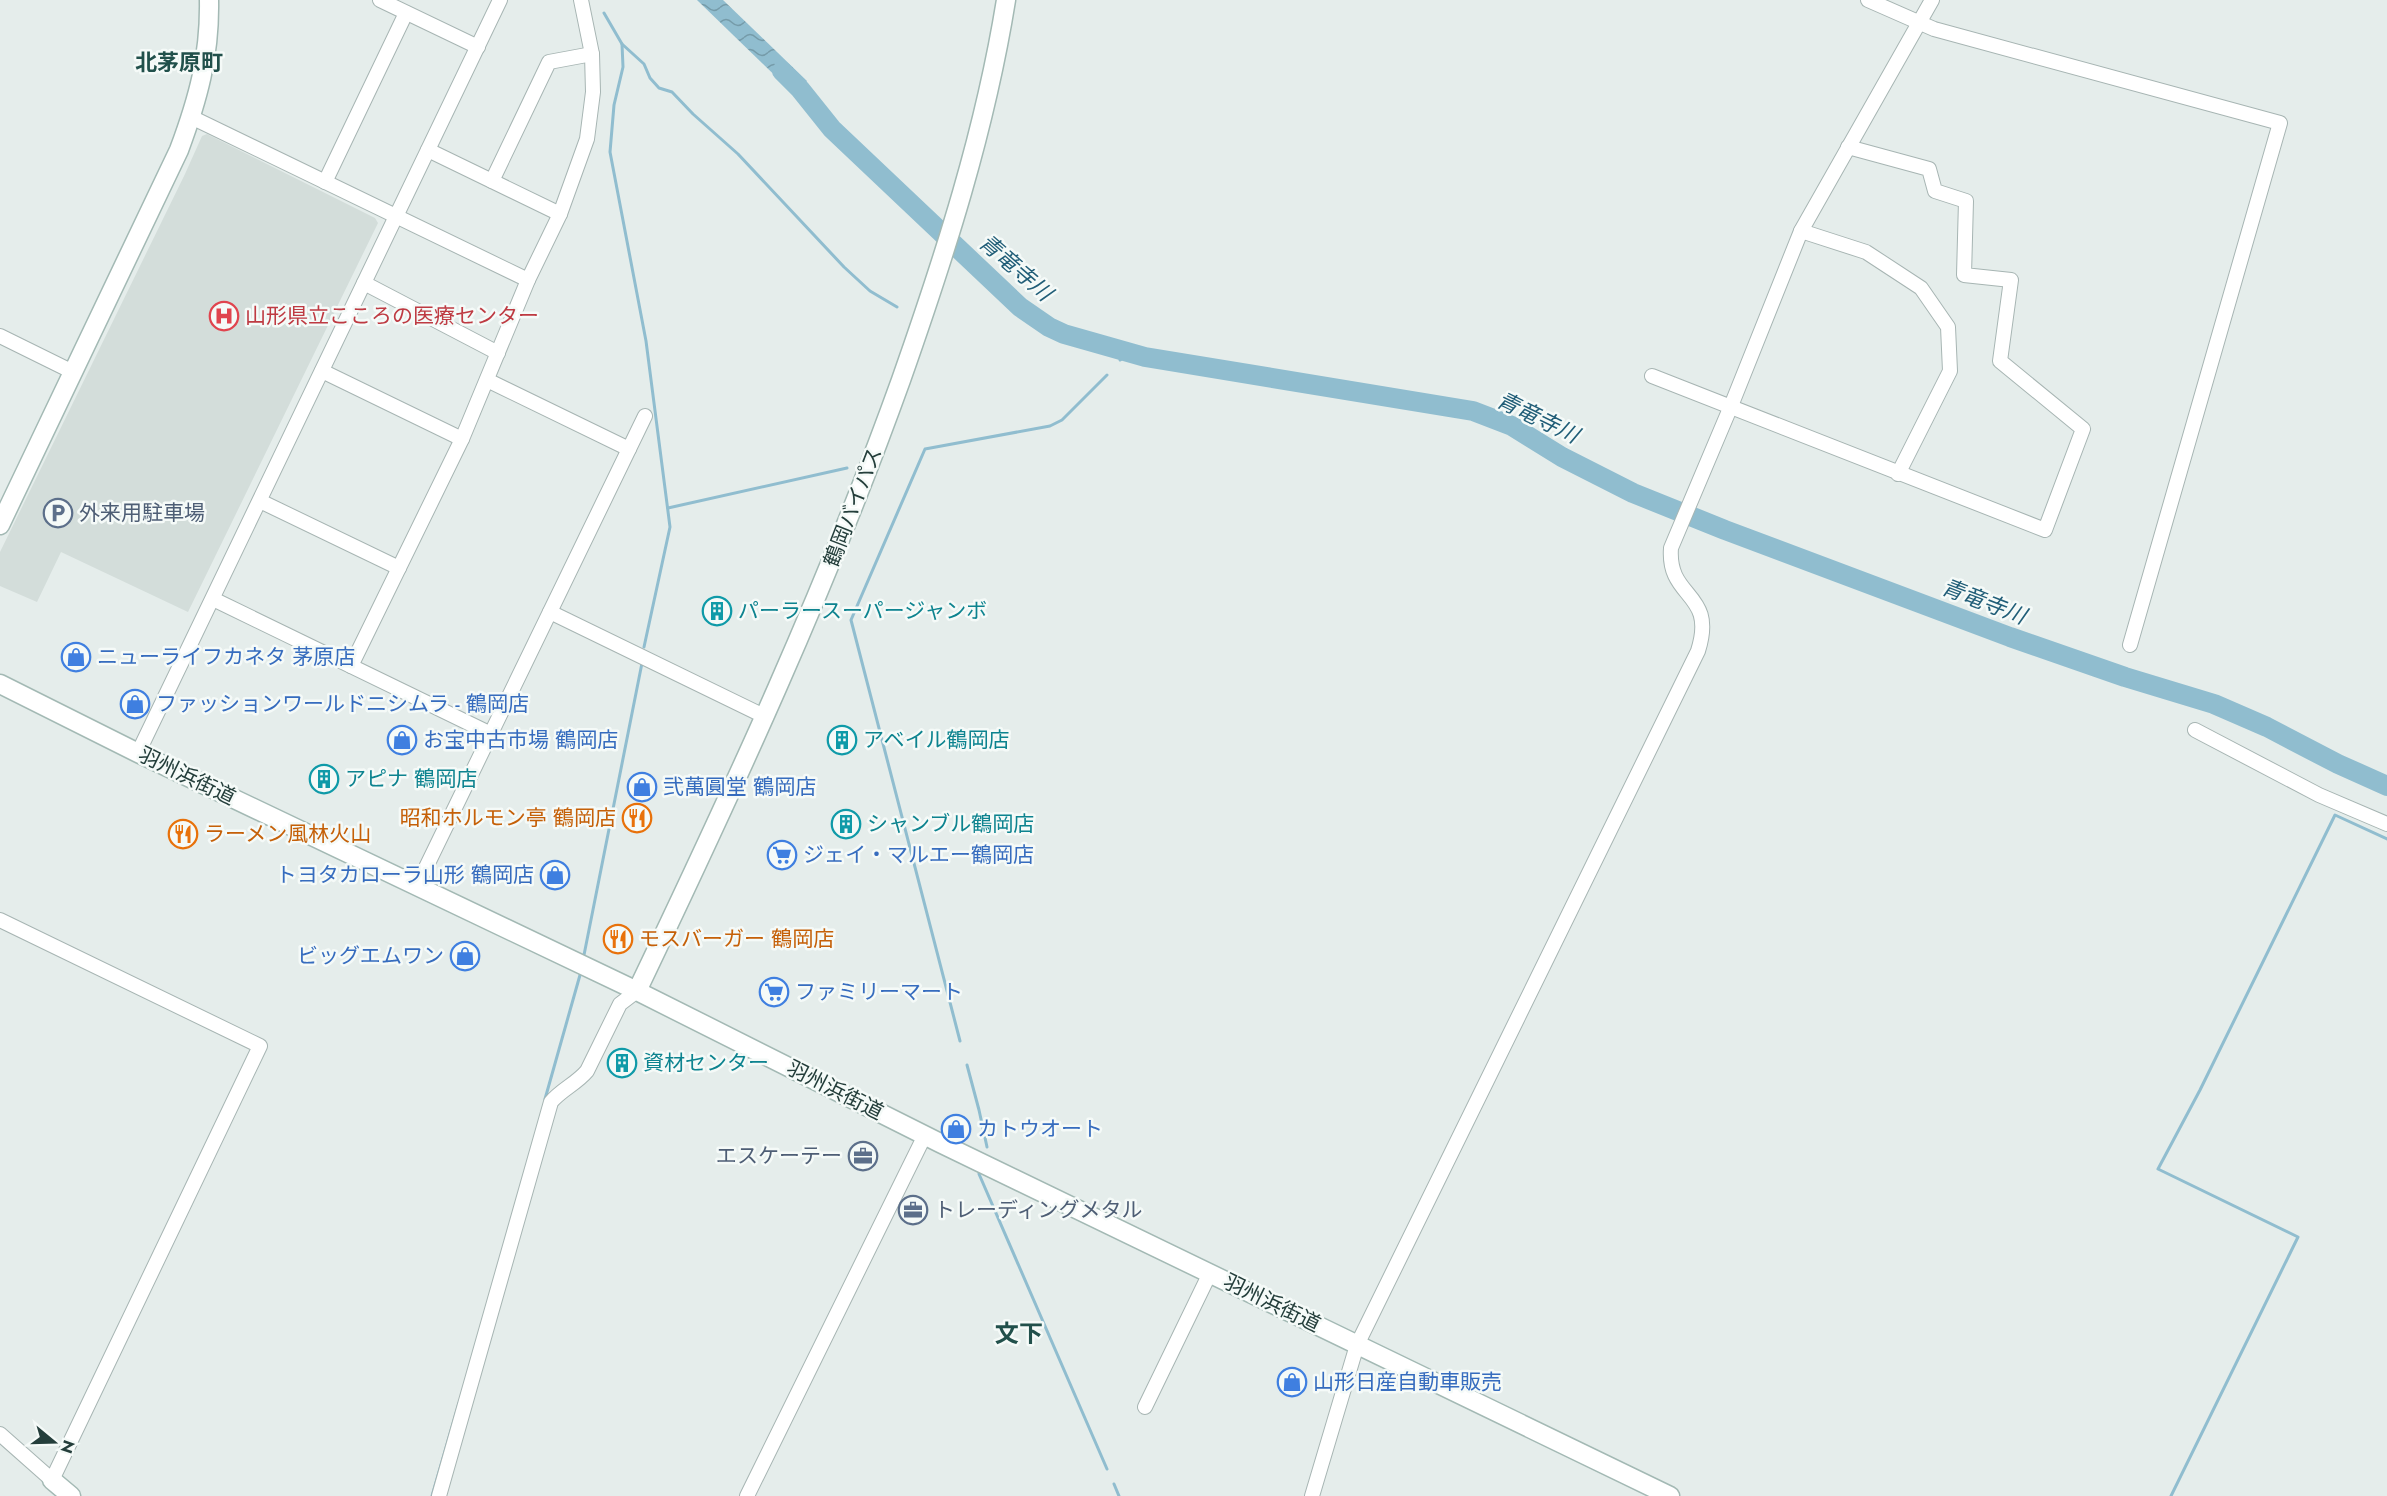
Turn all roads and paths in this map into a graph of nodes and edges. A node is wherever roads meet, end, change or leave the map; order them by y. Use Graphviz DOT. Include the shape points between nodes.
graph roads {
  1 [pos="209,0"];
  2 [pos="380,0"];
  3 [pos="500,0"];
  4 [pos="581,0"];
  5 [pos="1006,0"];
  6 [pos="1868,0"];
  7 [pos="1932,0"];
  8 [pos="406,13"];
  9 [pos="1918,23"];
  10 [pos="477,47"];
  11 [pos="592,54"];
  12 [pos="191,117"];
  13 [pos="1848,147"];
  14 [pos="428,150"];
  15 [pos="492,181"];
  16 [pos="325,183"];
  17 [pos="560,214"];
  18 [pos="396,217"];
  19 [pos="1801,231"];
  20 [pos="528,280"];
  21 [pos="364,283"];
  22 [pos="0,336"];
  23 [pos="498,353"];
  24 [pos="322,371"];
  25 [pos="73,372"];
  26 [pos="1652,376"];
  27 [pos="487,380"];
  28 [pos="1731,406"];
  29 [pos="645,416"];
  30 [pos="462,439"];
  31 [pos="629,449"];
  32 [pos="1898,474"];
  33 [pos="260,501"];
  34 [pos="0,525"];
  35 [pos="399,568"];
  36 [pos="213,598"];
  37 [pos="550,612"];
  38 [pos="2130,645"];
  39 [pos="351,666"];
  40 [pos="0,684"];
  41 [pos="766,717"];
  42 [pos="2195,730"];
  43 [pos="491,734"];
  44 [pos="138,753"];
  45 [pos="2387,824"];
  46 [pos="417,886"];
  47 [pos="0,920"];
  48 [pos="637,991"];
  49 [pos="925,1135"];
  50 [pos="1210,1273"];
  51 [pos="1357,1345"];
  52 [pos="1145,1407"];
  53 [pos="0,1434"];
  54 [pos="52,1480"];
  55 [pos="71,1496"];
  56 [pos="439,1496"];
  57 [pos="747,1496"];
  58 [pos="1312,1496"];
  59 [pos="1670,1496"];
  1 -- 12 [label="main road" via="205,67"];
  2 -- 8 [label="street"];
  3 -- 10 [label="street"];
  4 -- 11 [label="street"];
  5 -- 41 [label="main road, 鶴岡バイパス" via="997,57 941,267 855,505"];
  6 -- 9 [label="street"];
  7 -- 9 [label="street"];
  8 -- 10 [label="street"];
  8 -- 16 [label="street"];
  9 -- 13 [label="street"];
  9 -- 38 [label="street" via="2280,123"];
  10 -- 14 [label="street"];
  11 -- 15 [label="street" via="549,62"];
  11 -- 17 [label="street" via="593,92 587,139"];
  12 -- 16 [label="street"];
  12 -- 25 [label="main road"];
  13 -- 19 [label="street"];
  13 -- 32 [label="street" via="1929,169 1935,191 1966,201 1964,275 2011,280 2000,361 2083,429 2045,530"];
  14 -- 15 [label="street"];
  14 -- 18 [label="street"];
  15 -- 17 [label="street"];
  16 -- 18 [label="street"];
  17 -- 20 [label="street"];
  18 -- 20 [label="street"];
  18 -- 21 [label="street"];
  19 -- 28 [label="street"];
  19 -- 32 [label="street" via="1866,252 1922,288 1948,327 1950,370"];
  20 -- 23 [label="street"];
  21 -- 23 [label="street"];
  21 -- 24 [label="street"];
  22 -- 25 [label="street"];
  23 -- 27 [label="street"];
  24 -- 30 [label="street"];
  24 -- 33 [label="street"];
  25 -- 34 [label="main road"];
  26 -- 28 [label="street"];
  27 -- 30 [label="street"];
  27 -- 31 [label="street"];
  28 -- 32 [label="street"];
  28 -- 51 [label="street" via="1671,548 1670,561 1679,585 1701,613 1703,634 1698,651"];
  29 -- 31 [label="street"];
  30 -- 35 [label="street"];
  31 -- 37 [label="street"];
  33 -- 35 [label="street"];
  33 -- 36 [label="street"];
  35 -- 39 [label="street"];
  36 -- 39 [label="street"];
  36 -- 44 [label="street"];
  37 -- 41 [label="street"];
  37 -- 43 [label="street"];
  39 -- 43 [label="street"];
  40 -- 44 [label="main road, 羽州浜街道"];
  41 -- 48 [label="main road, 鶴岡バイパス"];
  42 -- 45 [label="street" via="2319,795"];
  43 -- 46 [label="street"];
  44 -- 46 [label="main road, 羽州浜街道"];
  46 -- 48 [label="main road, 羽州浜街道"];
  47 -- 54 [label="street" via="260,1046"];
  48 -- 49 [label="main road, 羽州浜街道"];
  48 -- 56 [label="street" via="620,1004 580,1079 563,1089 552,1102"];
  49 -- 50 [label="main road, 羽州浜街道"];
  49 -- 57 [label="street"];
  50 -- 51 [label="main road, 羽州浜街道"];
  50 -- 52 [label="street"];
  51 -- 58 [label="street"];
  51 -- 59 [label="main road, 羽州浜街道"];
  53 -- 54 [label="street"];
  54 -- 55 [label="main road"];
}
